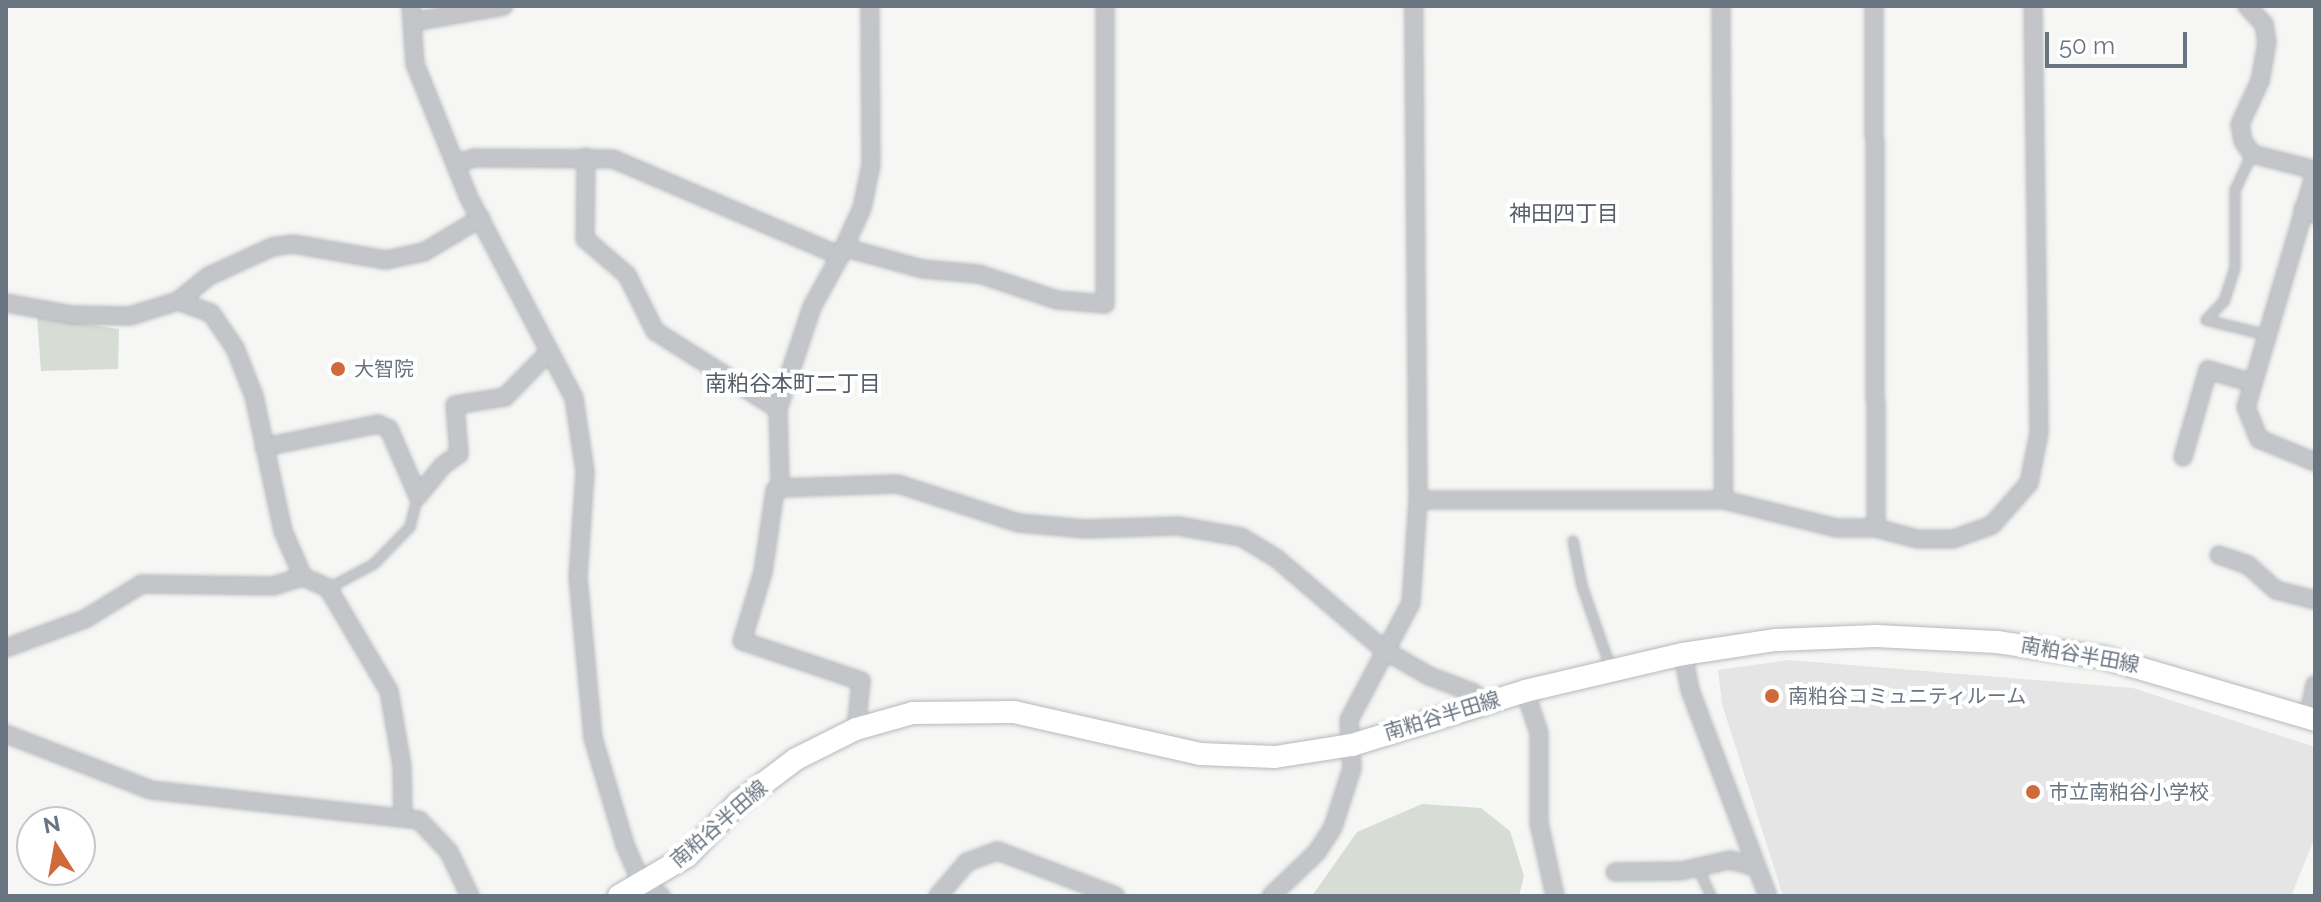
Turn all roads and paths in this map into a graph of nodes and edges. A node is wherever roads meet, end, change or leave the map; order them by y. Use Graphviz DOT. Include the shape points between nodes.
graph roads {
  1 [pos="504,6"];
  2 [pos="870,6"];
  3 [pos="1105,6"];
  4 [pos="1414,6"];
  5 [pos="1721,6"];
  6 [pos="1874,6"];
  7 [pos="2033,6"];
  8 [pos="2247,6"];
  9 [pos="412,14"];
  10 [pos="2252,154"];
  11 [pos="586,157"];
  12 [pos="457,163"];
  13 [pos="2315,172"];
  14 [pos="2310,211"];
  15 [pos="481,218"];
  16 [pos="843,252"];
  17 [pos="178,301"];
  18 [pos="6,303"];
  19 [pos="2267,335"];
  20 [pos="549,352"];
  21 [pos="2253,383"];
  22 [pos="778,409"];
  23 [pos="264,447"];
  24 [pos="2183,457"];
  25 [pos="2315,462"];
  26 [pos="780,488"];
  27 [pos="418,496"];
  28 [pos="1418,500"];
  29 [pos="1724,500"];
  30 [pos="1876,528"];
  31 [pos="1573,541"];
  32 [pos="2219,555"];
  33 [pos="303,577"];
  34 [pos="328,588"];
  35 [pos="2315,600"];
  36 [pos="6,648"];
  37 [pos="1384,650"];
  38 [pos="1683,654"];
  39 [pos="1611,669"];
  40 [pos="2315,685"];
  41 [pos="1525,691"];
  42 [pos="1481,704"];
  43 [pos="2312,719"];
  44 [pos="856,729"];
  45 [pos="6,734"];
  46 [pos="1352,745"];
  47 [pos="403,816"];
  48 [pos="1697,865"];
  49 [pos="1757,867"];
  50 [pos="1615,872"];
  51 [pos="652,891"];
  52 [pos="470,896"];
  53 [pos="619,896"];
  54 [pos="938,896"];
  55 [pos="1116,896"];
  56 [pos="1271,896"];
  57 [pos="1555,896"];
  58 [pos="1711,896"];
  59 [pos="1768,896"];
  1 -- 9 [label="street"];
  2 -- 16 [label="street" via="871,165"];
  3 -- 16 [label="street" via="1105,304 1057,300 979,274 923,269"];
  4 -- 28 [label="street"];
  5 -- 29 [label="street"];
  6 -- 30 [label="street"];
  7 -- 30 [label="street" via="2039,433 2032,474 2012,507 1979,533 1917,539"];
  8 -- 10 [label="street" via="2264,24 2267,42 2260,81 2240,124"];
  9 -- 12 [label="street" via="415,64"];
  10 -- 13 [label="street"];
  10 -- 19 [label="lane" via="2235,190 2235,268 2224,301 2206,320"];
  11 -- 12 [label="street"];
  11 -- 16 [label="street" via="639,169"];
  11 -- 22 [label="street" via="585,239 627,275 655,331"];
  12 -- 15 [label="street"];
  13 -- 14 [label="street"];
  14 -- 19 [label="street"];
  15 -- 17 [label="street" via="424,252 386,260 293,244 272,247 209,276"];
  15 -- 20 [label="street"];
  16 -- 22 [label="street" via="812,307"];
  17 -- 18 [label="street" via="130,316 73,315"];
  17 -- 23 [label="street" via="211,313 235,348 254,396"];
  19 -- 21 [label="street"];
  20 -- 27 [label="street" via="517,390 455,405 459,454"];
  20 -- 51 [label="street" via="574,398 583,438 578,577 593,738"];
  21 -- 24 [label="street" via="2208,370"];
  21 -- 25 [label="street" via="2246,407 2259,439"];
  22 -- 26 [label="street"];
  23 -- 27 [label="street" via="378,424 389,429"];
  23 -- 33 [label="street" via="283,531"];
  26 -- 37 [label="street" via="898,484 1019,523 1085,529 1178,526 1241,537 1276,558"];
  26 -- 44 [label="street" via="775,490 763,572 742,641 861,681"];
  27 -- 34 [label="lane" via="410,527 374,564"];
  28 -- 29 [label="street"];
  28 -- 37 [label="street" via="1411,603"];
  29 -- 30 [label="street" via="1836,528"];
  31 -- 39 [label="lane" via="1582,586"];
  32 -- 35 [label="street" via="2248,565 2276,590"];
  33 -- 34 [label="street"];
  33 -- 36 [label="street" via="273,586 142,584 77,622"];
  34 -- 47 [label="street" via="389,691 402,766"];
  37 -- 42 [label="street" via="1429,676 1474,693"];
  37 -- 46 [label="street" via="1349,720"];
  38 -- 39 [label="main road, 南粕谷半田線"];
  38 -- 43 [label="main road, 南粕谷半田線" via="1836,637 1997,642 2155,669"];
  38 -- 49 [label="street" via="1690,690"];
  39 -- 41 [label="main road, 南粕谷半田線"];
  40 -- 43 [label="street"];
  41 -- 42 [label="main road, 南粕谷半田線"];
  41 -- 57 [label="street" via="1539,733 1539,823"];
  42 -- 46 [label="main road, 南粕谷半田線"];
  44 -- 46 [label="main road, 南粕谷半田線" via="913,713 978,710 1056,719 1165,747 1234,758"];
  44 -- 51 [label="main road, 南粕谷半田線" via="796,759 739,802"];
  45 -- 47 [label="street" via="151,790"];
  46 -- 56 [label="street" via="1352,768 1333,827 1317,852"];
  47 -- 52 [label="street" via="434,830"];
  48 -- 49 [label="street" via="1730,860"];
  48 -- 50 [label="street" via="1681,871"];
  48 -- 58 [label="lane"];
  49 -- 59 [label="street"];
  51 -- 53 [label="main road, 南粕谷半田線"];
  54 -- 55 [label="street" via="967,862 998,851"];
}
